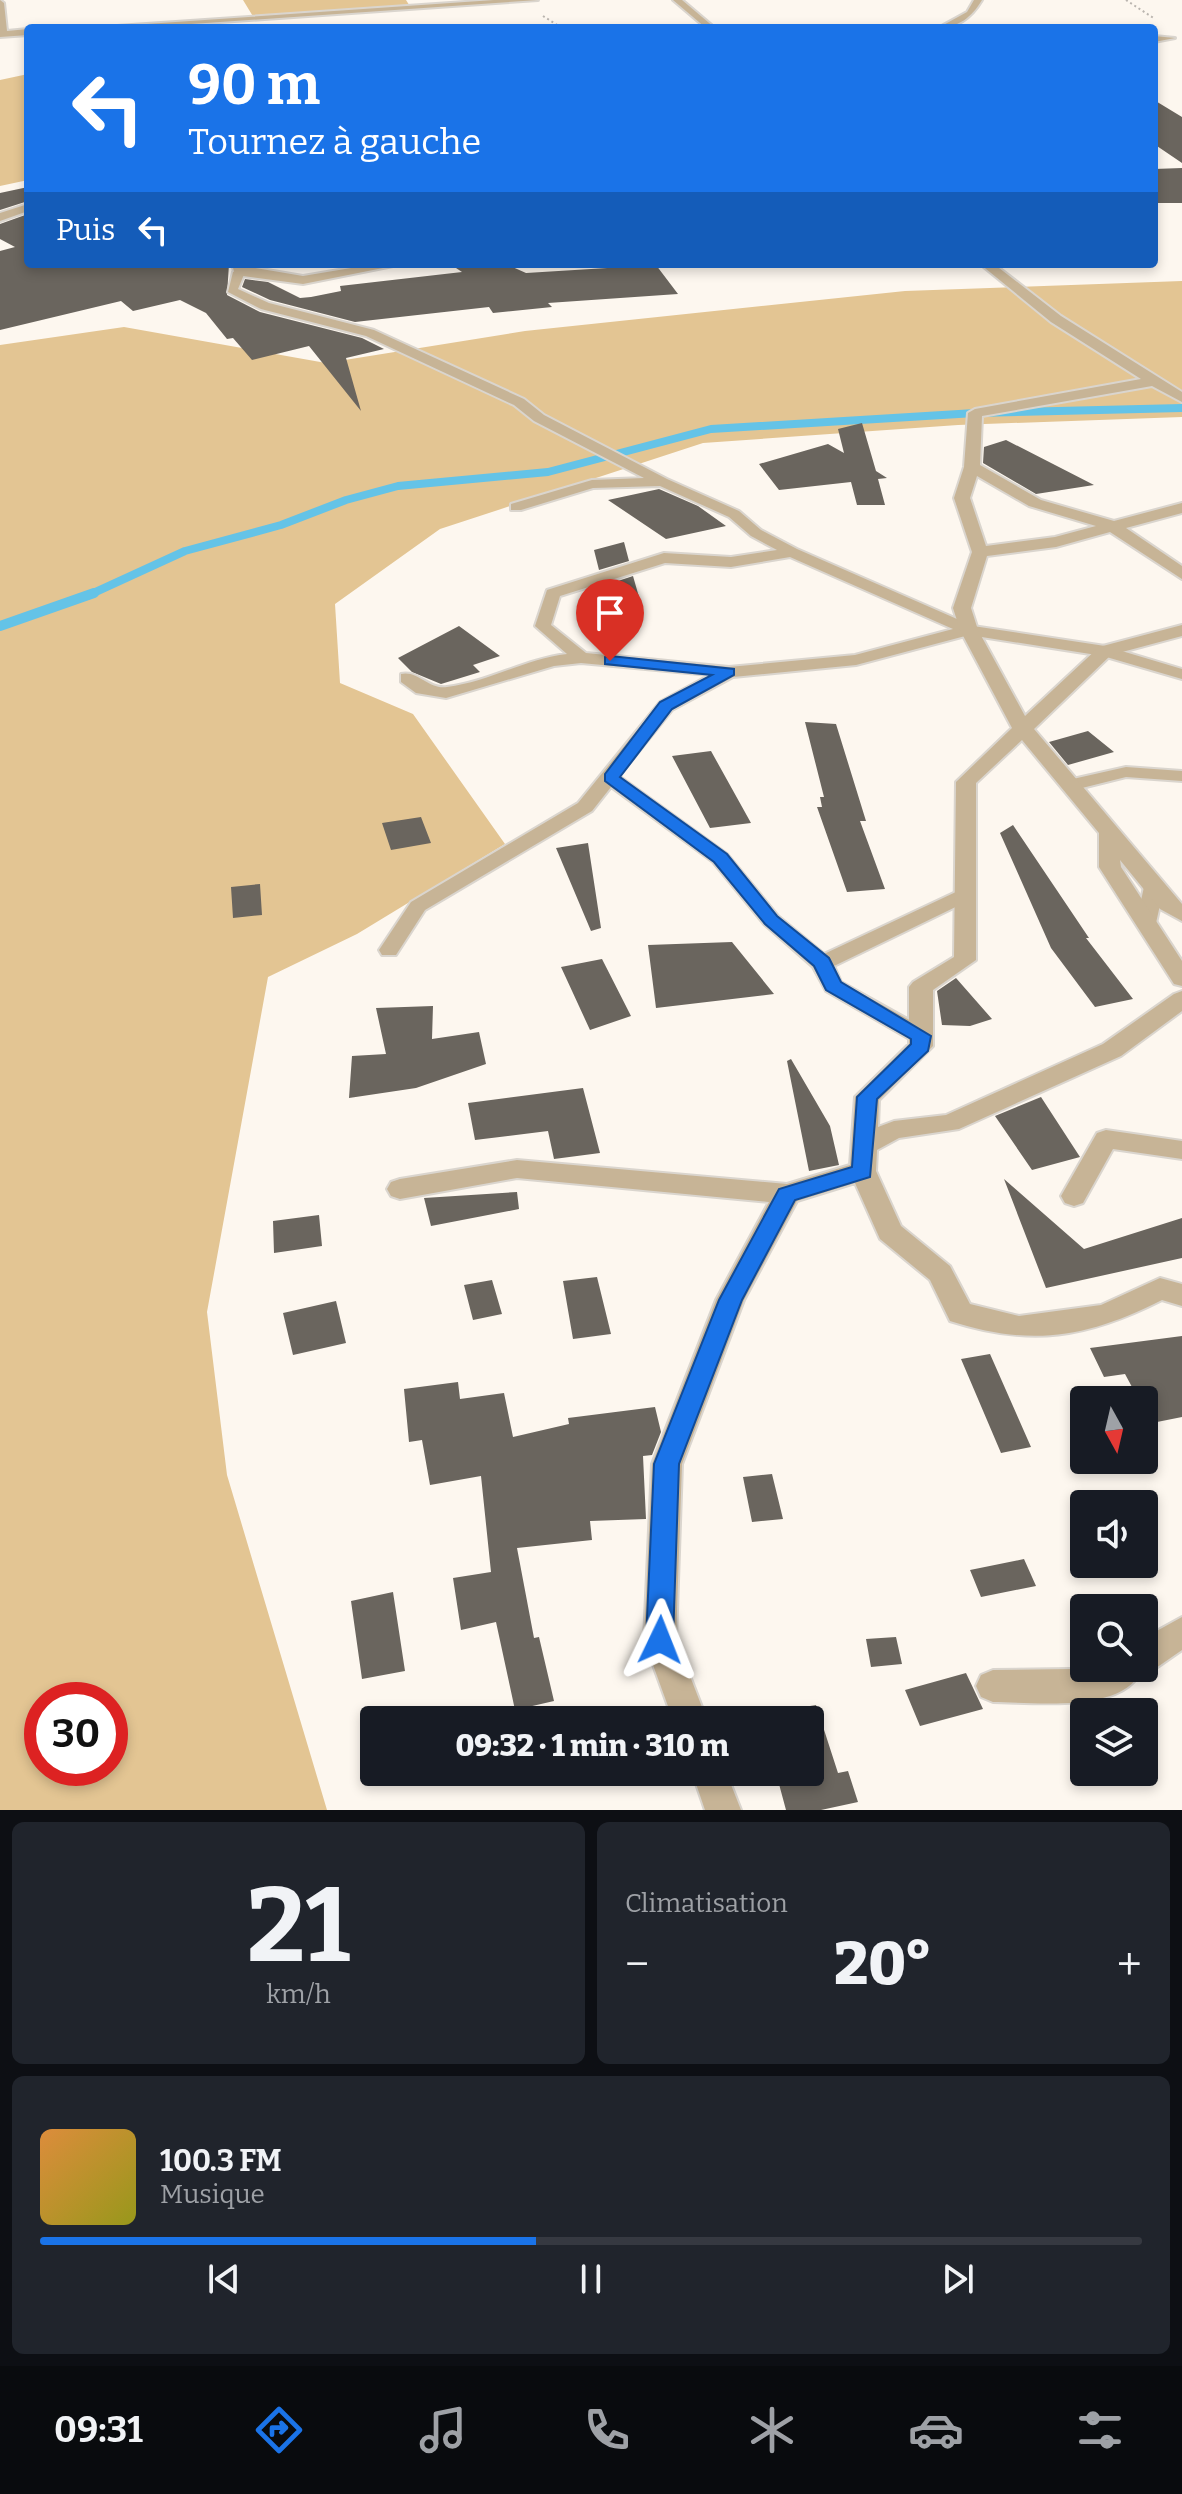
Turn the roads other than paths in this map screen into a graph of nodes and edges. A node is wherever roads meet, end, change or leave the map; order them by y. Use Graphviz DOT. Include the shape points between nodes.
graph roads {
  1 [pos="534,0"];
  2 [pos="677,0"];
  3 [pos="978,0"];
  4 [pos="0,3"];
  5 [pos="256,23"];
  6 [pos="223,24"];
  7 [pos="706,24"];
  8 [pos="950,24"];
  9 [pos="24,32"];
  10 [pos="1,34"];
  11 [pos="1170,38"];
  12 [pos="1158,39"];
  13 [pos="24,208"];
  14 [pos="0,217"];
  15 [pos="24,223"];
  16 [pos="239,268"];
  17 [pos="374,268"];
  18 [pos="991,268"];
  19 [pos="1154,381"];
  20 [pos="1182,398"];
  21 [pos="972,467"];
  22 [pos="662,482"];
  23 [pos="516,507"];
  24 [pos="1182,508"];
  25 [pos="1112,526"];
  26 [pos="792,552"];
  27 [pos="980,552"];
  28 [pos="1182,574"];
  29 [pos="969,630"];
  30 [pos="1182,630"];
  31 [pos="1105,651"];
  32 [pos="581,658"];
  33 [pos="729,672"];
  34 [pos="1182,674"];
  35 [pos="407,678"];
  36 [pos="1021,726"];
  37 [pos="1182,776"];
  38 [pos="610,778"];
  39 [pos="1070,785"];
  40 [pos="1109,832"];
  41 [pos="1154,887"];
  42 [pos="965,895"];
  43 [pos="1182,914"];
  44 [pos="1146,923"];
  45 [pos="389,950"];
  46 [pos="822,963"];
  47 [pos="1182,979"];
  48 [pos="1182,999"];
  49 [pos="921,1036"];
  50 [pos="1182,1150"];
  51 [pos="863,1158"];
  52 [pos="400,1189"];
  53 [pos="787,1194"];
  54 [pos="1074,1196"];
  55 [pos="1182,1295"];
  56 [pos="1182,1632"];
  57 [pos="1158,1648"];
  58 [pos="1103,1682"];
  59 [pos="993,1686"];
  60 [pos="685,1706"];
  61 [pos="714,1786"];
  62 [pos="723,1810"];
  1 -- 5 [label="street"];
  2 -- 7 [label="street"];
  3 -- 8 [label="street" via="970,14"];
  4 -- 10 [label="street"];
  5 -- 6 [label="street"];
  9 -- 10 [label="street"];
  11 -- 12 [label="street"];
  13 -- 14 [label="street"];
  14 -- 15 [label="street"];
  16 -- 17 [label="street" via="303,280"];
  16 -- 22 [label="lane" via="232,290 265,306 370,333 519,402 539,418"];
  18 -- 19 [label="street" via="1056,319"];
  19 -- 20 [label="street"];
  19 -- 21 [label="street" via="975,413"];
  21 -- 25 [label="street" via="1035,503"];
  21 -- 27 [label="street" via="962,498"];
  22 -- 23 [label="lane" via="592,484"];
  22 -- 26 [label="lane" via="734,514"];
  24 -- 25 [label="street"];
  25 -- 27 [label="street" via="1056,542"];
  25 -- 28 [label="street"];
  26 -- 29 [label="lane"];
  26 -- 32 [label="lane" via="731,562 664,558 553,593 543,626"];
  27 -- 29 [label="street" via="962,608"];
  29 -- 31 [label="lane"];
  29 -- 33 [label="lane" via="856,660"];
  29 -- 36 [label="street"];
  30 -- 31 [label="street"];
  31 -- 34 [label="lane"];
  31 -- 36 [label="street"];
  32 -- 33 [label="lane"];
  32 -- 35 [label="lane" via="552,661 446,693 422,689"];
  33 -- 38 [label="lane" via="666,706"];
  36 -- 39 [label="street"];
  36 -- 42 [label="street" via="966,782"];
  37 -- 39 [label="lane" via="1126,772"];
  38 -- 45 [label="lane" via="585,807 418,906"];
  38 -- 46 [label="lane" via="720,858 771,920"];
  39 -- 40 [label="street"];
  40 -- 41 [label="street"];
  40 -- 44 [label="street" via="1110,867"];
  41 -- 43 [label="street"];
  41 -- 44 [label="lane"];
  42 -- 46 [label="lane"];
  42 -- 49 [label="street" via="965,960 921,987"];
  44 -- 47 [label="street"];
  46 -- 49 [label="lane" via="833,986"];
  48 -- 51 [label="street" via="1112,1050 950,1123 894,1130"];
  49 -- 51 [label="street" via="921,1046 867,1097"];
  50 -- 54 [label="street" via="1106,1139"];
  51 -- 53 [label="street"];
  51 -- 55 [label="street" via="890,1232 940,1273 960,1313 1019,1327 1105,1316 1160,1289"];
  52 -- 53 [label="street" via="517,1169"];
  53 -- 60 [label="street" via="730,1300 667,1464 660,1640"];
  56 -- 57 [label="street"];
  58 -- 59 [label="street"];
  61 -- 62 [label="street"];
}
